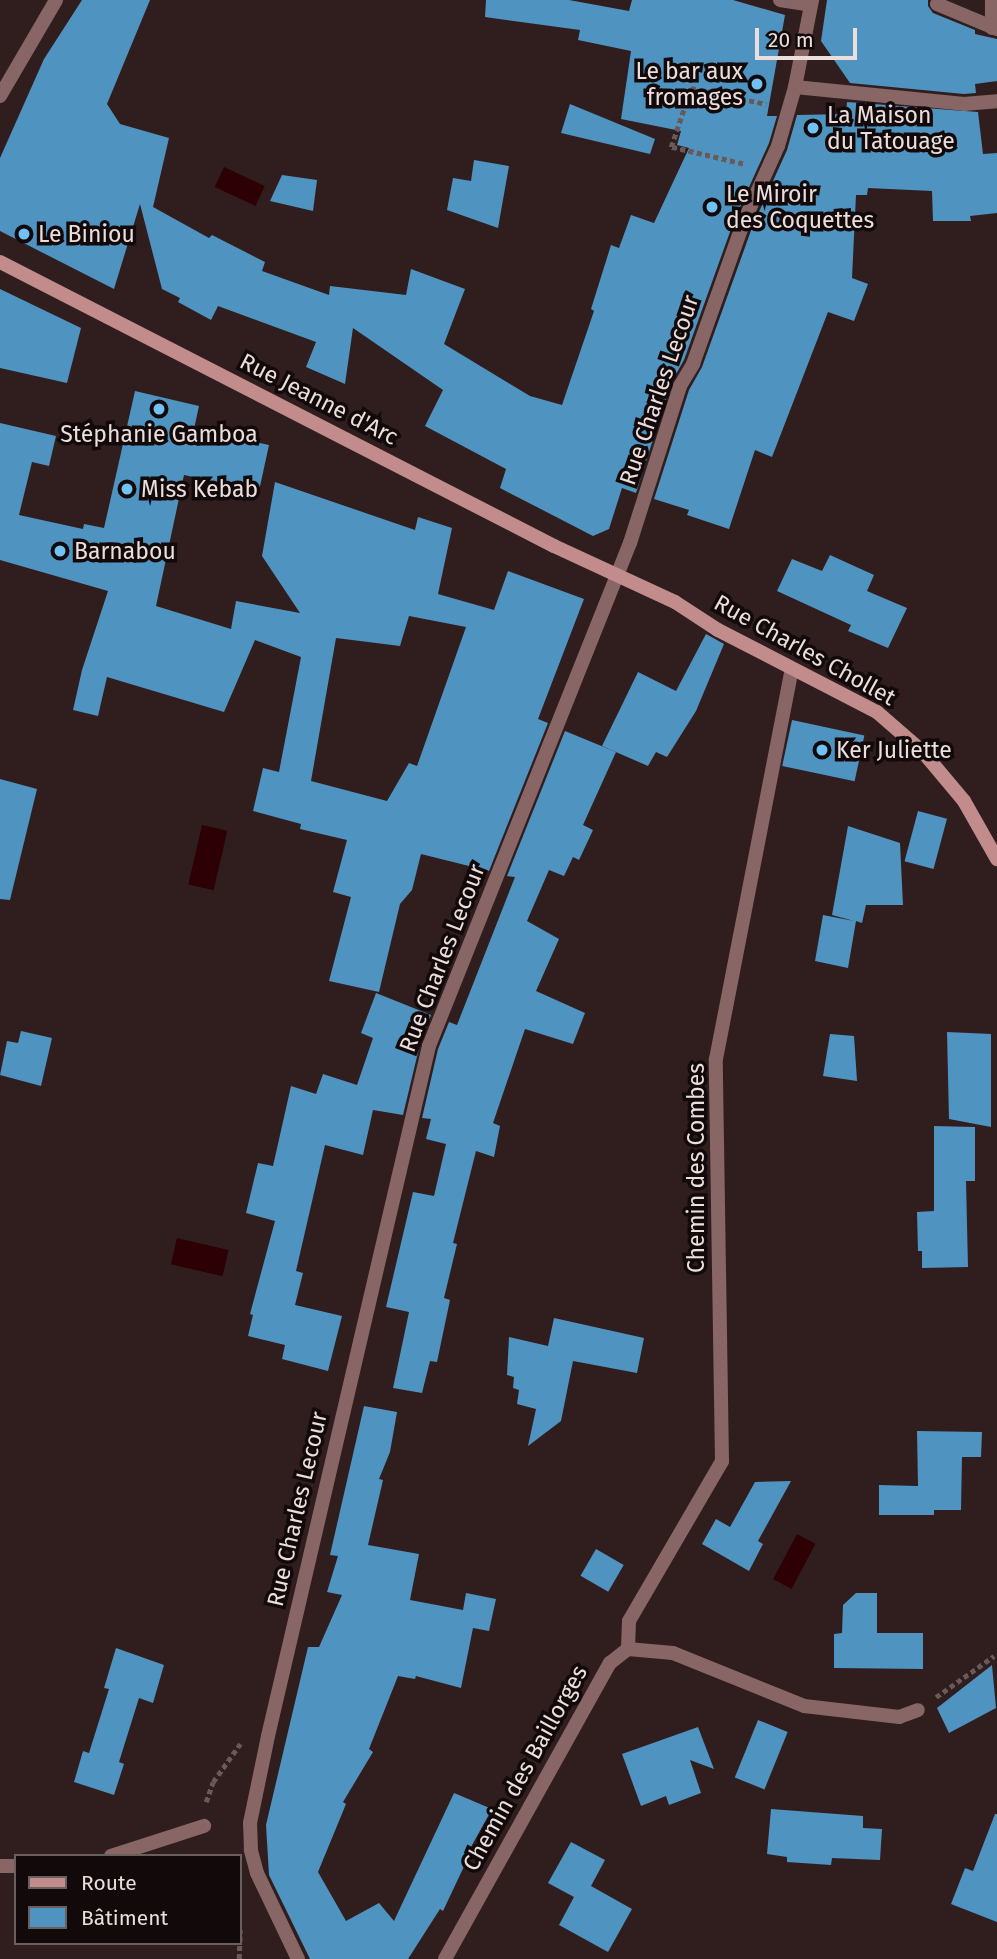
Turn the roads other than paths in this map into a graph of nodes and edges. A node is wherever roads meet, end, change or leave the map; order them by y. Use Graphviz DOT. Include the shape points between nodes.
graph roads {
  1 [pos="56,0"];
  2 [pos="780,0"];
  3 [pos="992,0"];
  4 [pos="812,3"];
  5 [pos="937,4"];
  6 [pos="995,28"];
  7 [pos="795,87"];
  8 [pos="0,96"];
  9 [pos="997,102"];
  10 [pos="0,262"];
  11 [pos="618,575"];
  12 [pos="792,668"];
  13 [pos="997,859"];
  14 [pos="628,1649"];
  15 [pos="918,1710"];
  16 [pos="204,1826"];
  17 [pos="117,1854"];
  18 [pos="298,1959"];
  19 [pos="445,1959"];
  1 -- 8 [label="street"];
  2 -- 4 [label="street"];
  3 -- 6 [label="street"];
  4 -- 7 [label="street, Rue Charles Lecour"];
  5 -- 6 [label="street"];
  7 -- 9 [label="street" via="964,104"];
  7 -- 11 [label="street, Rue Charles Lecour" via="775,154 744,221 693,364 680,386"];
  10 -- 11 [label="street, Rue Jeanne d'Arc"];
  11 -- 12 [label="street, Rue Charles Chollet"];
  11 -- 18 [label="street, Rue Charles Lecour" via="429,1046 268,1736 250,1824 251,1850 257,1873"];
  12 -- 13 [label="street, Rue Charles Chollet" via="877,712 923,752 964,801"];
  12 -- 14 [label="street, Chemin des Combes" via="716,1059 722,1461 629,1621"];
  14 -- 15 [label="street" via="673,1653 804,1706 899,1717"];
  14 -- 19 [label="street, Chemin des Baillorges" via="610,1663"];
  16 -- 17 [label="street"];
}
